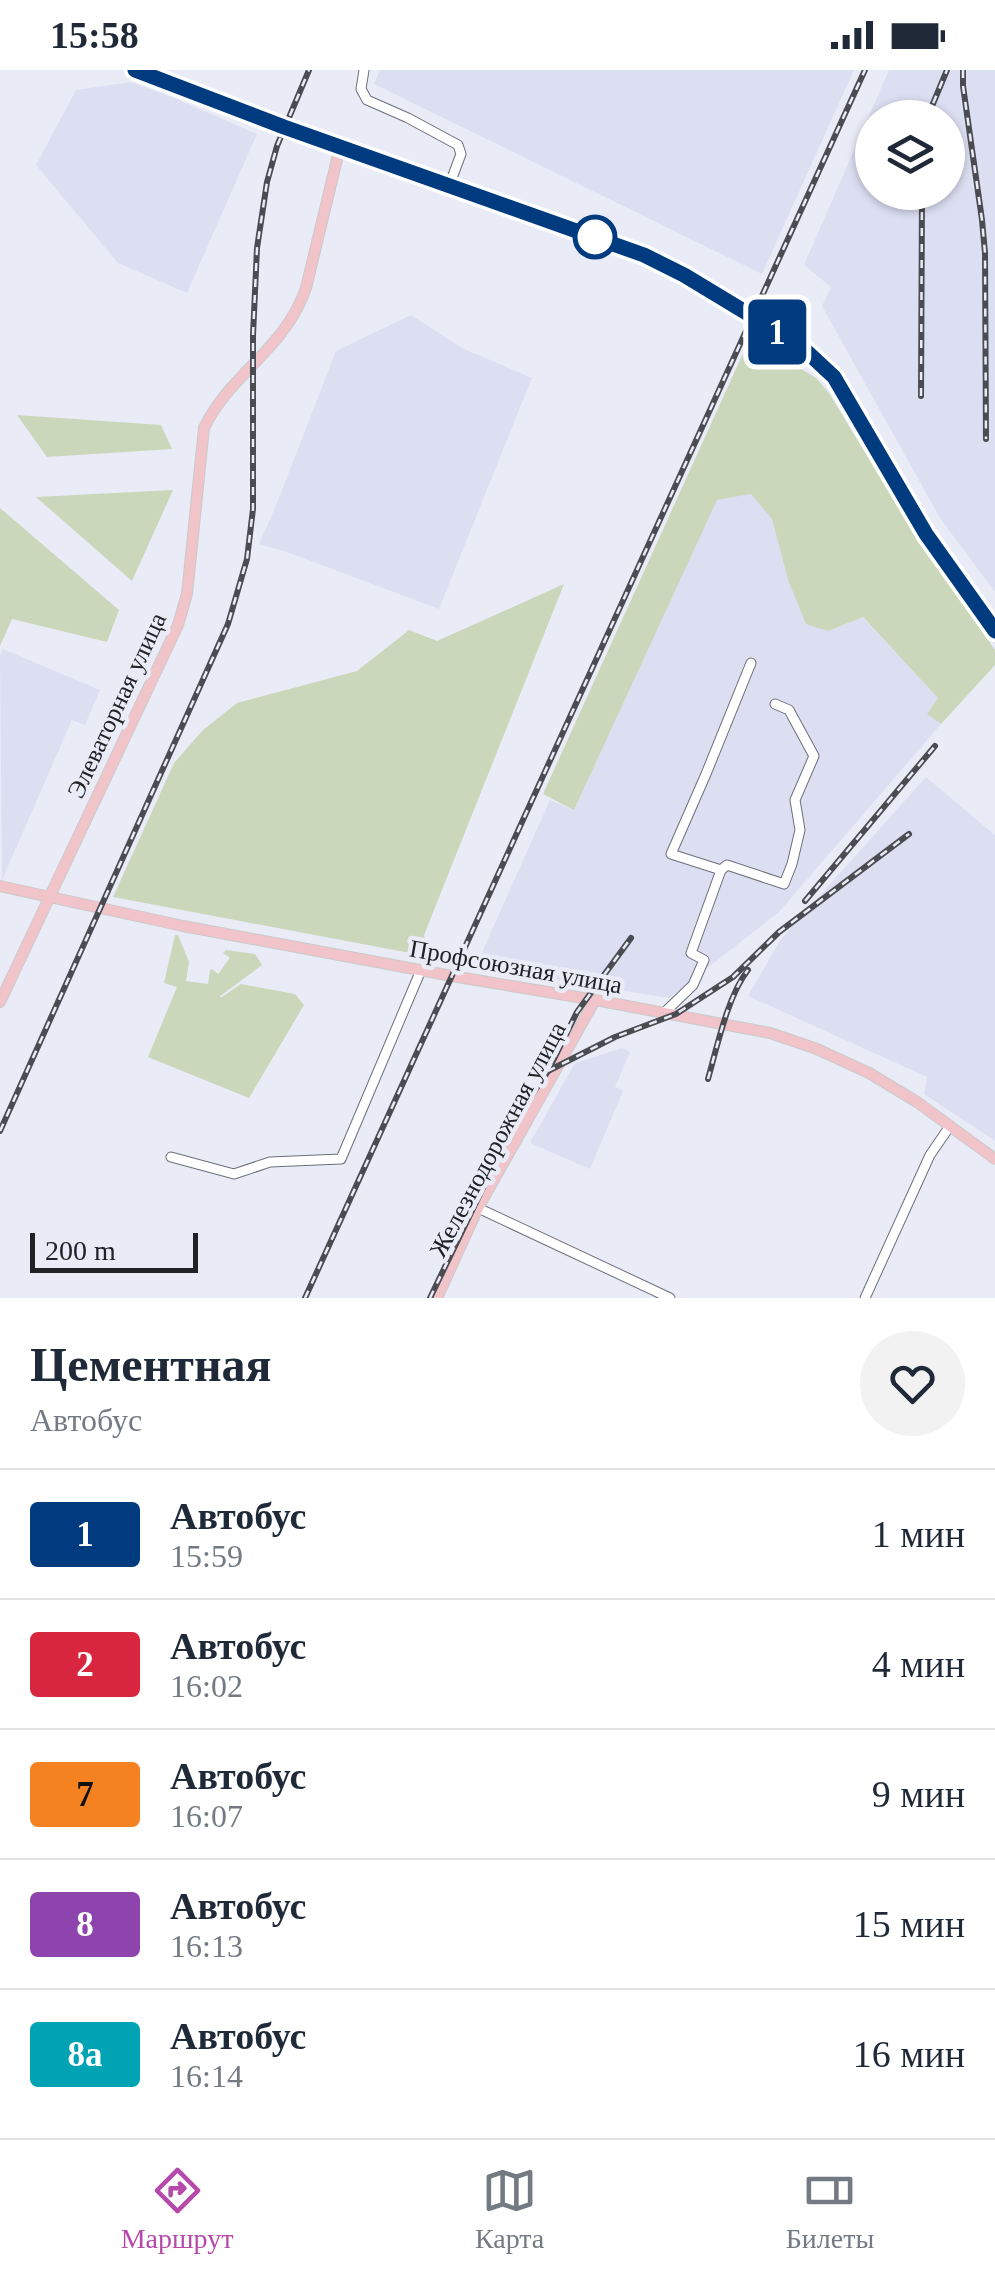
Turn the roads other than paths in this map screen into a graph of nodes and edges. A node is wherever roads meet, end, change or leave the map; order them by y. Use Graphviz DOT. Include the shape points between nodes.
graph roads {
  1 [pos="135,70"];
  2 [pos="364,70"];
  3 [pos="340,147"];
  4 [pos="449,186"];
  5 [pos="995,632"];
  6 [pos="751,663"];
  7 [pos="775,704"];
  8 [pos="721,870"];
  9 [pos="0,886"];
  10 [pos="48,895"];
  11 [pos="420,970"];
  12 [pos="595,1000"];
  13 [pos="0,1002"];
  14 [pos="665,1012"];
  15 [pos="950,1126"];
  16 [pos="172,1157"];
  17 [pos="995,1159"];
  18 [pos="478,1208"];
  19 [pos="650,1294"];
  20 [pos="436,1298"];
  21 [pos="670,1298"];
  22 [pos="865,1298"];
  1 -- 3 [label="main road"];
  2 -- 4 [label="street" via="367,100 458,145"];
  3 -- 4 [label="main road"];
  3 -- 10 [label="main road, Элеваторная улица" via="299,308 204,428 188,594 178,624"];
  4 -- 5 [label="main road, bridge" via="644,255 805,350 834,377 926,534"];
  6 -- 8 [label="street" via="671,854"];
  7 -- 8 [label="street" via="789,710 814,756 795,800 800,830 792,864 784,884 728,865"];
  8 -- 14 [label="street" via="692,953 704,960 693,985"];
  9 -- 10 [label="main road, Профсоюзная улица"];
  10 -- 11 [label="main road, Профсоюзная улица"];
  10 -- 13 [label="main road, Элеваторная улица"];
  11 -- 12 [label="main road, Профсоюзная улица"];
  11 -- 16 [label="street" via="341,1159 270,1162 234,1174"];
  12 -- 14 [label="main road, Профсоюзная улица"];
  12 -- 18 [label="main road, Железнодорожная улица"];
  14 -- 15 [label="main road, Профсоюзная улица" via="770,1032 817,1049 869,1073"];
  15 -- 17 [label="main road, Профсоюзная улица"];
  15 -- 22 [label="street" via="930,1155"];
  18 -- 19 [label="street"];
  18 -- 20 [label="main road, Железнодорожная улица"];
  19 -- 21 [label="street"];
}
